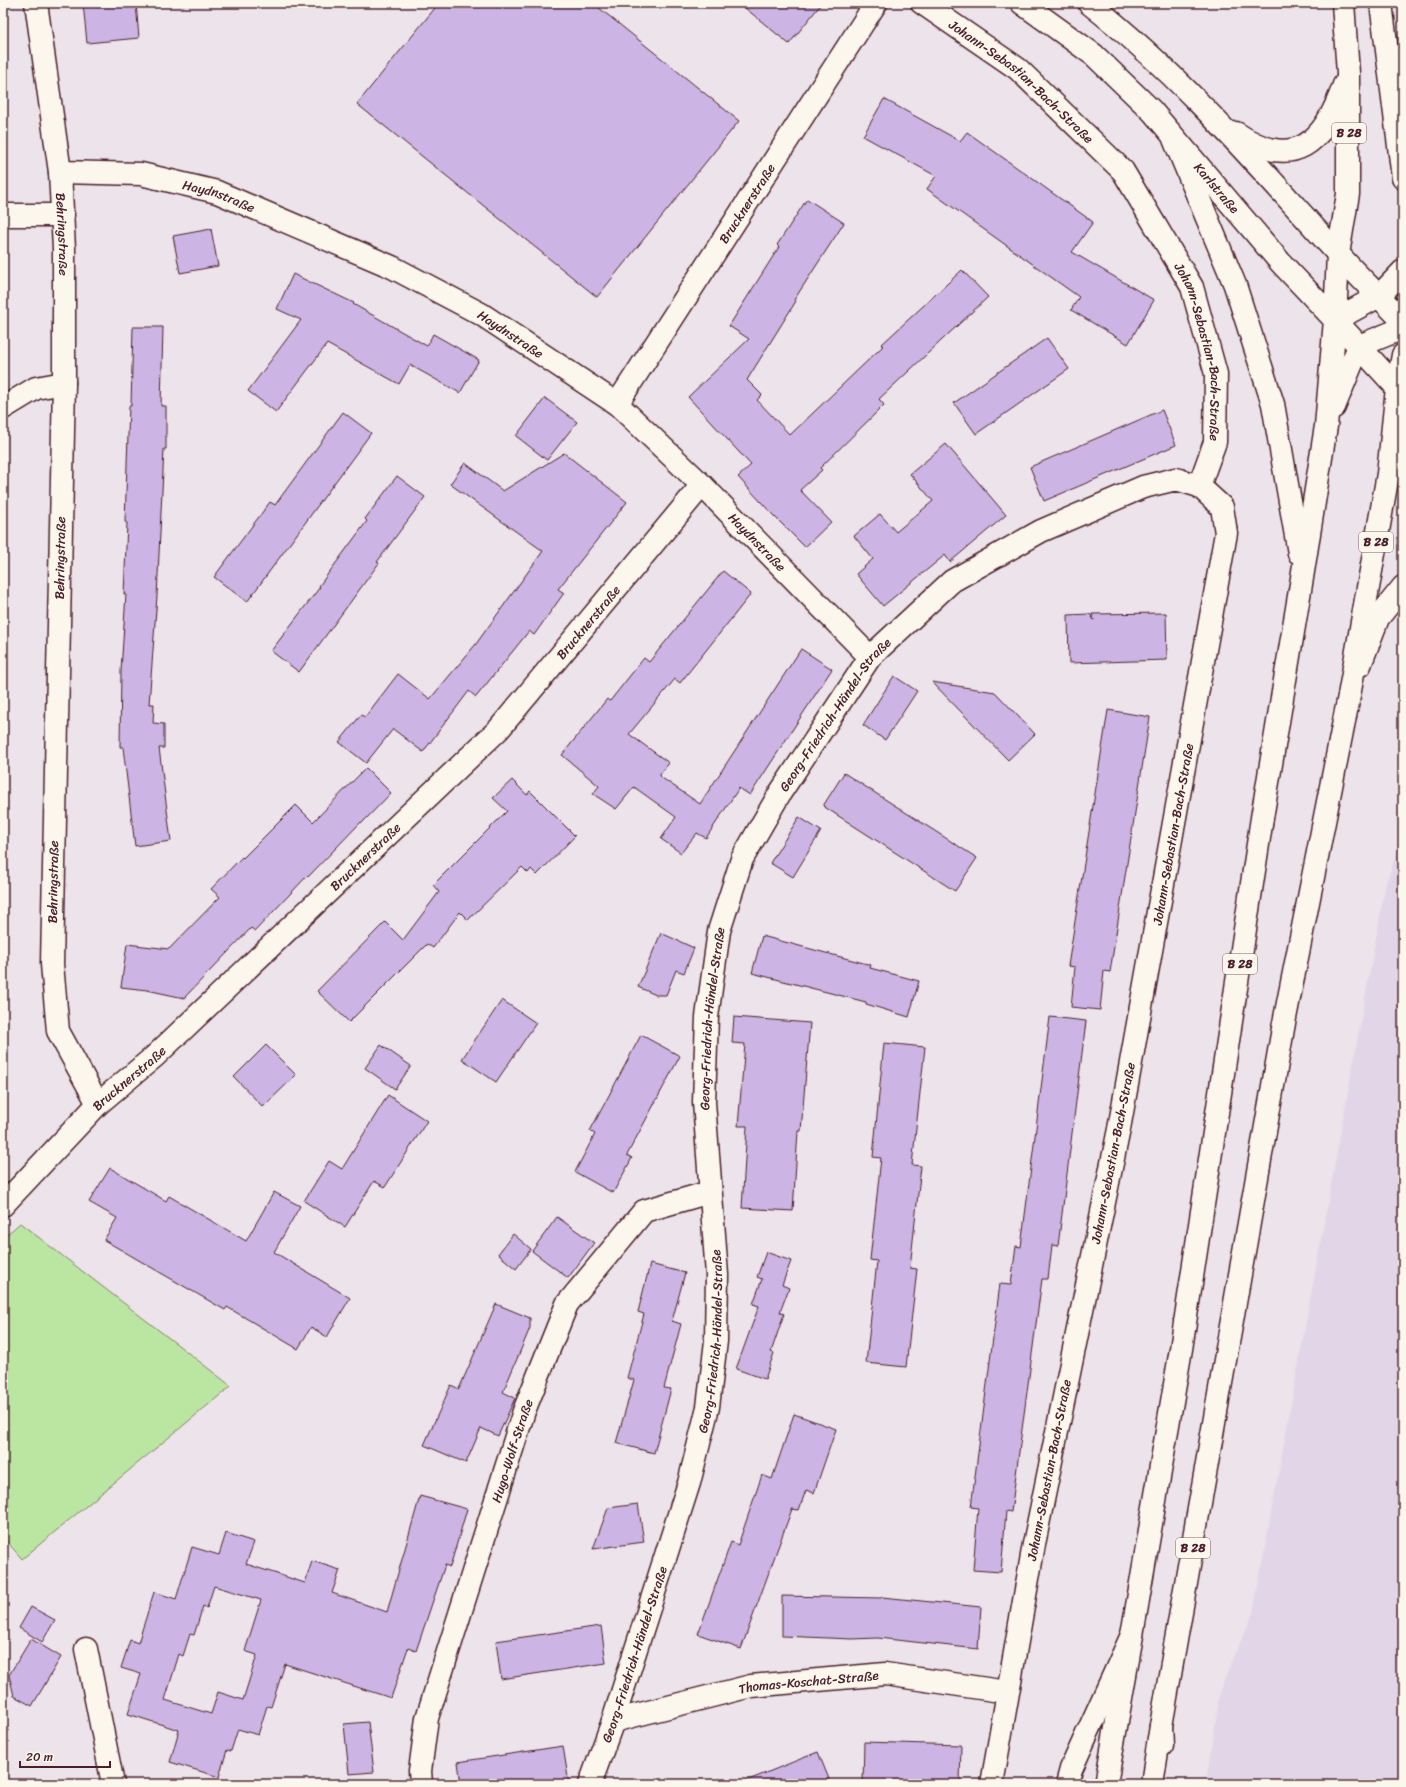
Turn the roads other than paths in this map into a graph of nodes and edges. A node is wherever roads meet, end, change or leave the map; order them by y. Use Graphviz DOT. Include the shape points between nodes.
graph roads {
  1 [pos="36,3"];
  2 [pos="876,3"];
  3 [pos="922,3"];
  4 [pos="1022,3"];
  5 [pos="1089,3"];
  6 [pos="1343,3"];
  7 [pos="1381,3"];
  8 [pos="1348,73"];
  9 [pos="1212,116"];
  10 [pos="1174,138"];
  11 [pos="60,172"];
  12 [pos="1403,178"];
  13 [pos="3,215"];
  14 [pos="63,215"];
  15 [pos="1338,254"];
  16 [pos="1403,271"];
  17 [pos="1379,296"];
  18 [pos="1335,320"];
  19 [pos="1403,321"];
  20 [pos="1403,328"];
  21 [pos="1359,346"];
  22 [pos="1403,356"];
  23 [pos="64,383"];
  24 [pos="1400,391"];
  25 [pos="617,404"];
  26 [pos="3,408"];
  27 [pos="1326,426"];
  28 [pos="702,485"];
  29 [pos="1198,486"];
  30 [pos="1302,578"];
  31 [pos="1403,587"];
  32 [pos="870,657"];
  33 [pos="1349,696"];
  34 [pos="98,1104"];
  35 [pos="710,1192"];
  36 [pos="3,1206"];
  37 [pos="1132,1635"];
  38 [pos="86,1649"];
  39 [pos="1007,1692"];
  40 [pos="613,1721"];
  41 [pos="1162,1726"];
  42 [pos="113,1784"];
  43 [pos="422,1784"];
  44 [pos="590,1784"];
  45 [pos="992,1784"];
  46 [pos="1066,1784"];
  47 [pos="1106,1784"];
  48 [pos="1152,1784"];
  49 [pos="1162,1784"];
  1 -- 11 [label="main road, Behringstraße"];
  2 -- 25 [label="main road, Brucknerstraße"];
  3 -- 29 [label="main road, Johann-Sebastian-Bach-Straße" via="1018,69 1123,172 1192,287 1216,374 1215,442"];
  4 -- 10 [label="main road, Karlstraße" via="1094,55 1152,111"];
  5 -- 9 [label="main road" via="1126,32"];
  6 -- 8 [label="main road, B 28"];
  7 -- 12 [label="main road"];
  8 -- 9 [label="main road" via="1336,109 1319,135 1297,148 1284,152 1265,148 1248,141"];
  8 -- 15 [label="main road, B 28" via="1348,194"];
  9 -- 15 [label="main road"];
  10 -- 18 [label="main road, Karlstraße" via="1281,263"];
  10 -- 30 [label="main road" via="1235,284 1273,404"];
  11 -- 14 [label="main road, Behringstraße"];
  11 -- 25 [label="main road, Haydnstraße" via="141,174 217,192 392,267 482,314"];
  13 -- 14 [label="main road"];
  14 -- 23 [label="main road, Behringstraße"];
  15 -- 17 [label="main road"];
  15 -- 18 [label="main road, B 28"];
  16 -- 17 [label="main road"];
  17 -- 18 [label="main road"];
  17 -- 19 [label="main road"];
  18 -- 21 [label="main road, Karlstraße"];
  18 -- 27 [label="main road, B 28"];
  20 -- 21 [label="main road"];
  21 -- 24 [label="main road, Karlstraße"];
  21 -- 27 [label="main road"];
  22 -- 24 [label="main road, B 28"];
  23 -- 26 [label="main road" via="36,388"];
  23 -- 34 [label="main road, Behringstraße" via="52,964 58,1031"];
  24 -- 33 [label="main road, B 28"];
  25 -- 28 [label="main road, Haydnstraße"];
  27 -- 30 [label="main road, B 28"];
  28 -- 32 [label="main road, Haydnstraße"];
  28 -- 34 [label="main road, Brucknerstraße" via="499,729 155,1056"];
  29 -- 32 [label="main road, Georg-Friedrich-Händel-Straße" via="1176,479 1143,487 1041,531 952,581"];
  29 -- 39 [label="main road, Johann-Sebastian-Bach-Straße" via="1222,507 1226,533 1119,1129 1034,1544"];
  30 -- 37 [label="main road, B 28" via="1262,818 1181,1350"];
  31 -- 33 [label="main road" via="1378,618"];
  32 -- 35 [label="main road, Georg-Friedrich-Händel-Straße" via="780,793 742,859 719,931 707,1017 704,1087"];
  33 -- 41 [label="main road, B 28" via="1284,1023"];
  34 -- 36 [label="main road, Brucknerstraße"];
  35 -- 40 [label="main road, Georg-Friedrich-Händel-Straße" via="717,1275 716,1341 708,1407 689,1483"];
  35 -- 43 [label="main road, Hugo-Wolf-Straße" via="644,1212 567,1304 524,1411 427,1718 420,1771"];
  37 -- 46 [label="main road"];
  37 -- 47 [label="main road, B 28"];
  38 -- 42 [label="main road"];
  39 -- 40 [label="main road, Thomas-Koschat-Straße" via="885,1674 751,1686"];
  39 -- 45 [label="main road, Johann-Sebastian-Bach-Straße"];
  40 -- 44 [label="main road, Georg-Friedrich-Händel-Straße"];
  41 -- 48 [label="main road, B 28"];
  41 -- 49 [label="main road"];
}
